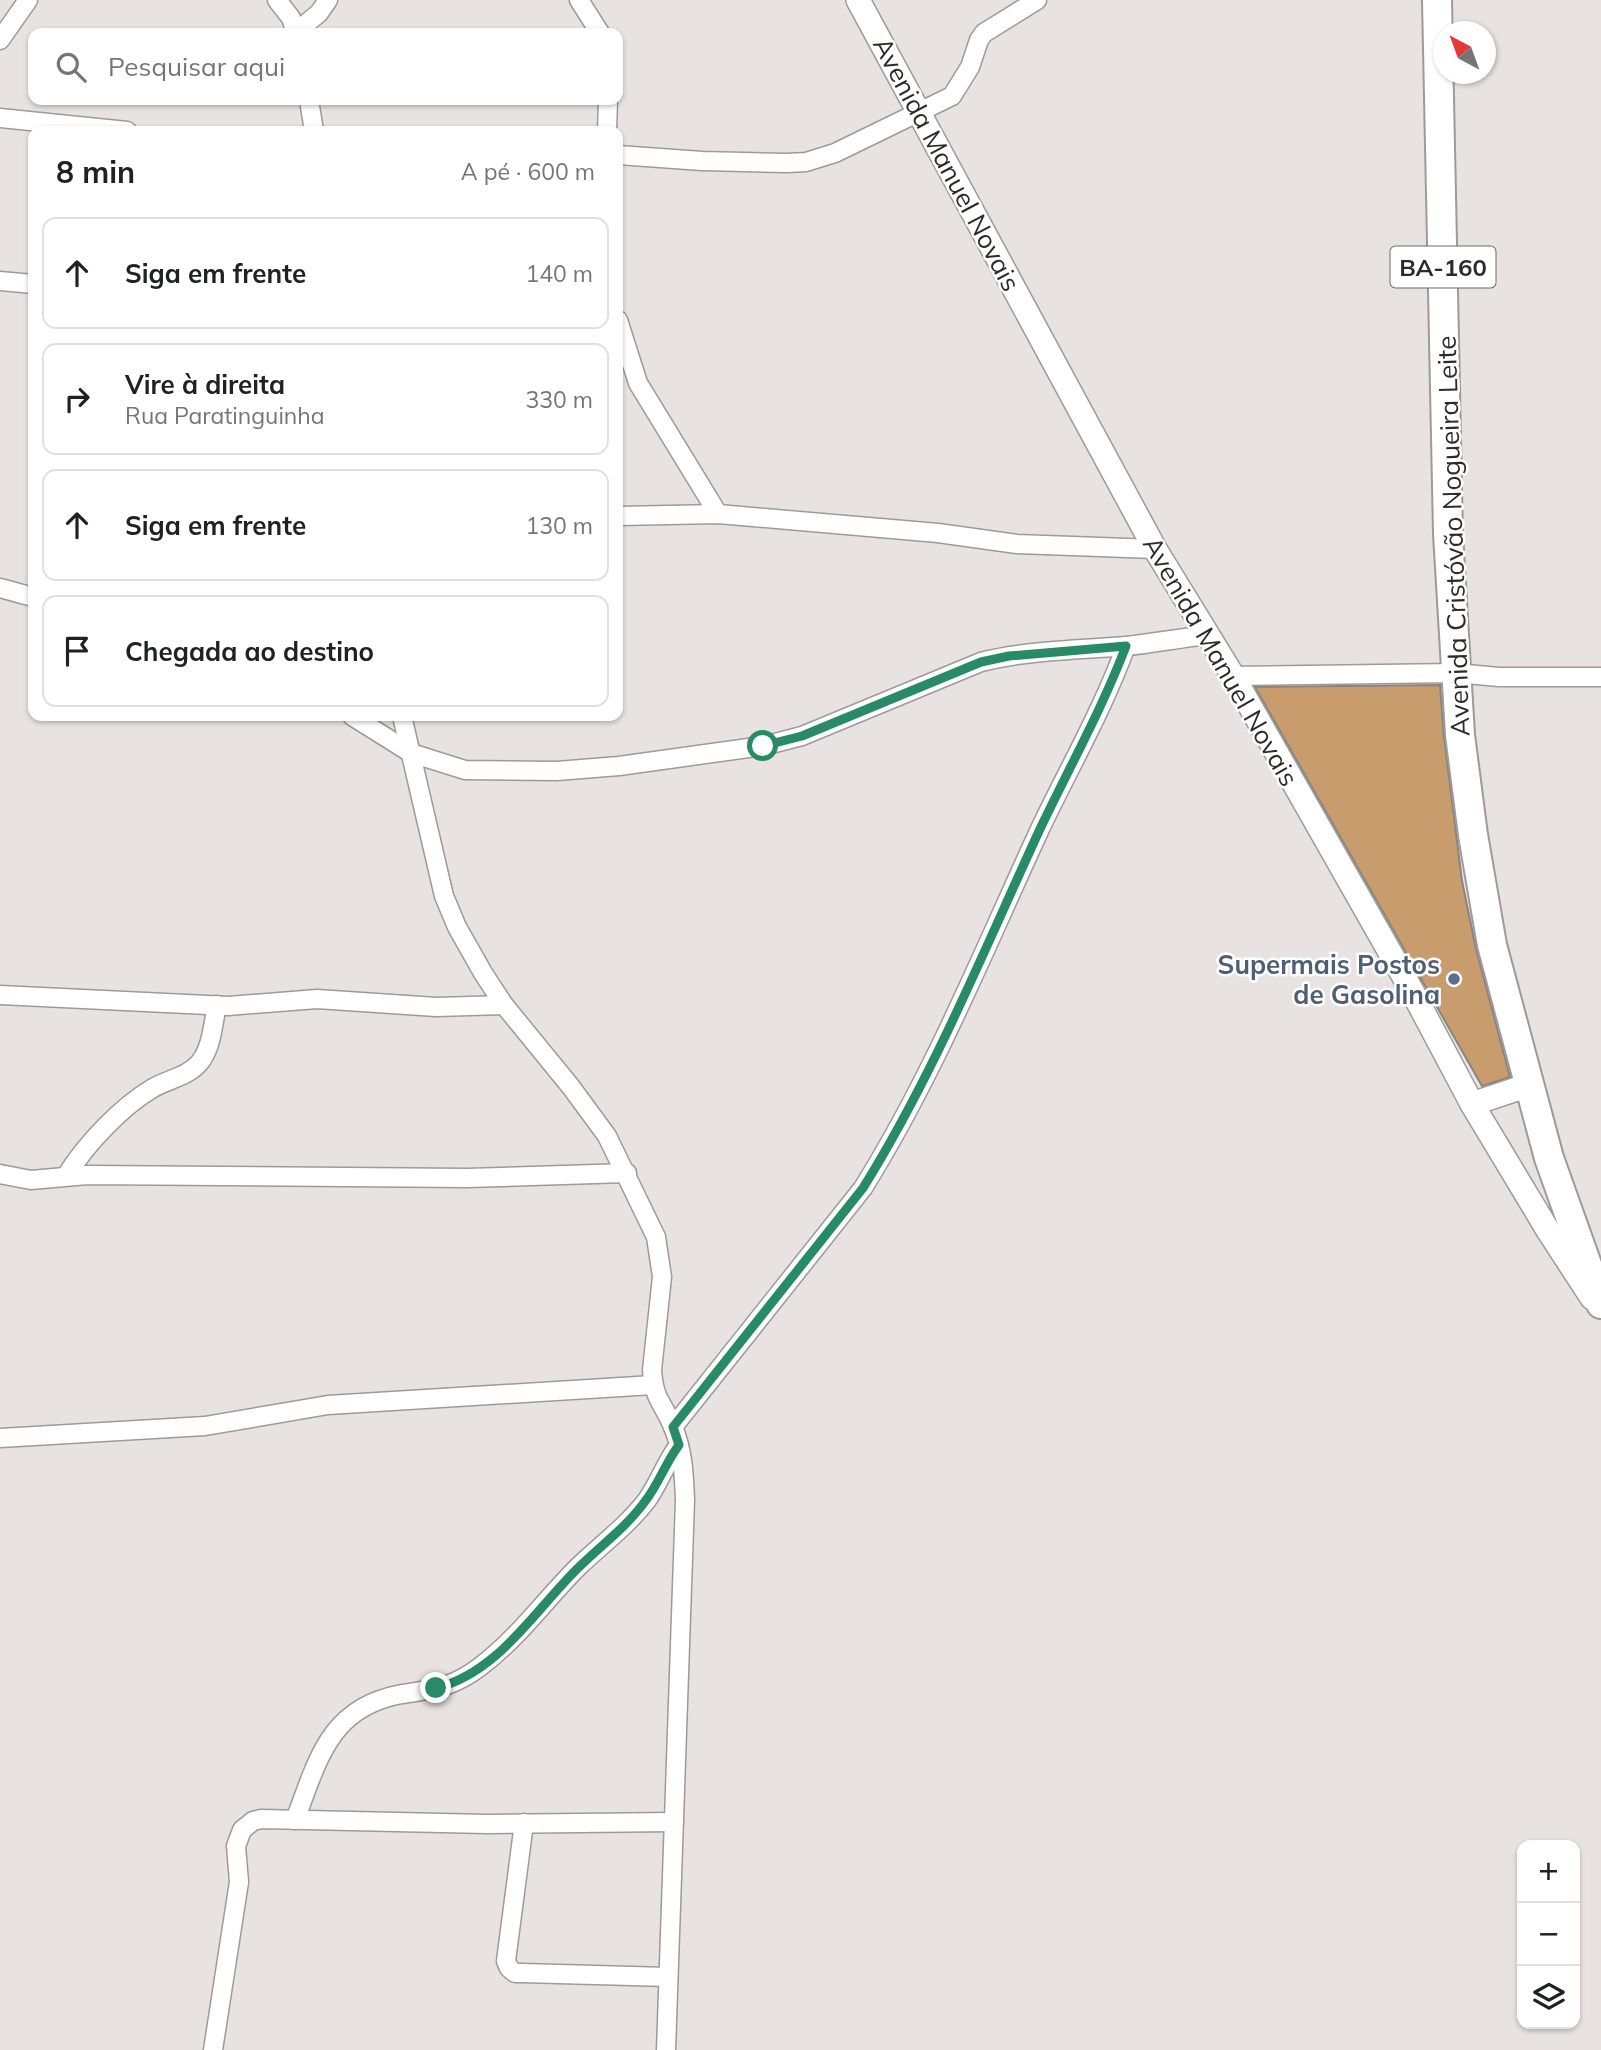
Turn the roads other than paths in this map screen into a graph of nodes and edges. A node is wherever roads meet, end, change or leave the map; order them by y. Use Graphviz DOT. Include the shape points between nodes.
graph roads {
  1 [pos="28,0"];
  2 [pos="276,0"];
  3 [pos="328,0"];
  4 [pos="579,0"];
  5 [pos="858,0"];
  6 [pos="1037,0"];
  7 [pos="1437,0"];
  8 [pos="294,28"];
  9 [pos="302,28"];
  10 [pos="597,28"];
  11 [pos="0,40"];
  12 [pos="310,105"];
  13 [pos="608,105"];
  14 [pos="918,111"];
  15 [pos="0,118"];
  16 [pos="78,126"];
  17 [pos="313,126"];
  18 [pos="607,126"];
  19 [pos="623,155"];
  20 [pos="0,281"];
  21 [pos="28,284"];
  22 [pos="623,336"];
  23 [pos="718,514"];
  24 [pos="623,516"];
  25 [pos="1155,549"];
  26 [pos="0,588"];
  27 [pos="28,596"];
  28 [pos="1208,635"];
  29 [pos="1126,646"];
  30 [pos="1455,673"];
  31 [pos="1233,676"];
  32 [pos="1601,677"];
  33 [pos="360,721"];
  34 [pos="403,721"];
  35 [pos="411,753"];
  36 [pos="0,995"];
  37 [pos="217,1005"];
  38 [pos="504,1005"];
  39 [pos="1529,1085"];
  40 [pos="1472,1104"];
  41 [pos="627,1173"];
  42 [pos="0,1174"];
  43 [pos="66,1176"];
  44 [pos="1560,1228"];
  45 [pos="1601,1304"];
  46 [pos="1601,1312"];
  47 [pos="653,1385"];
  48 [pos="673,1427"];
  49 [pos="0,1438"];
  50 [pos="679,1445"];
  51 [pos="295,1820"];
  52 [pos="674,1822"];
  53 [pos="524,1824"];
  54 [pos="668,1977"];
  55 [pos="213,2050"];
  56 [pos="666,2050"];
  1 -- 11 [label="street"];
  2 -- 8 [label="street"];
  3 -- 9 [label="street"];
  4 -- 10 [label="street"];
  5 -- 14 [label="street, Avenida Manuel Novais"];
  6 -- 14 [label="street" via="984,33 952,96"];
  7 -- 30 [label="main road, Avenida Cristóvão Nogueira Leite / BA-160"];
  12 -- 17 [label="street"];
  13 -- 18 [label="street"];
  14 -- 19 [label="street" via="835,153 806,162"];
  14 -- 25 [label="street, Avenida Manuel Novais"];
  15 -- 16 [label="street"];
  20 -- 21 [label="street"];
  22 -- 23 [label="street" via="638,383"];
  23 -- 24 [label="street"];
  23 -- 25 [label="street" via="1017,544"];
  25 -- 28 [label="street, Avenida Manuel Novais"];
  26 -- 27 [label="street"];
  28 -- 29 [label="street"];
  28 -- 31 [label="street, Avenida Manuel Novais"];
  29 -- 35 [label="street" via="981,662 802,736 763,746 556,771 465,770"];
  29 -- 48 [label="street" via="961,1006 887,1147 858,1195"];
  30 -- 31 [label="street"];
  30 -- 32 [label="street"];
  30 -- 39 [label="main road, Avenida Cristóvão Nogueira Leite / BA-160" via="1473,835 1492,945"];
  31 -- 40 [label="street, Avenida Manuel Novais"];
  33 -- 35 [label="street"];
  34 -- 35 [label="street"];
  35 -- 38 [label="street" via="450,911"];
  36 -- 37 [label="street"];
  37 -- 38 [label="street" via="317,999 436,1007"];
  37 -- 43 [label="street" via="206,1054 198,1065 143,1095 83,1150"];
  38 -- 41 [label="street" via="591,1112"];
  39 -- 40 [label="street"];
  39 -- 44 [label="main road, Avenida Cristóvão Nogueira Leite / BA-160" via="1549,1158"];
  40 -- 44 [label="street, Avenida Manuel Novais"];
  41 -- 43 [label="street" via="467,1178"];
  41 -- 47 [label="street" via="661,1256"];
  42 -- 43 [label="street" via="31,1180"];
  44 -- 45 [label="main road, Avenida Cristóvão Nogueira Leite / BA-160"];
  44 -- 46 [label="street, Avenida Manuel Novais"];
  47 -- 48 [label="street"];
  47 -- 49 [label="street" via="328,1405 205,1426"];
  48 -- 50 [label="street"];
  50 -- 51 [label="street" via="627,1525 580,1565 519,1633 482,1665 452,1685 397,1695 372,1704 341,1724 327,1742"];
  50 -- 52 [label="street" via="685,1500"];
  51 -- 53 [label="street"];
  51 -- 55 [label="street" via="261,1819 248,1825 239,1837 239,1882"];
  52 -- 53 [label="street"];
  52 -- 54 [label="street"];
  53 -- 54 [label="street" via="506,1961 509,1968 515,1973"];
  54 -- 56 [label="street"];
}
